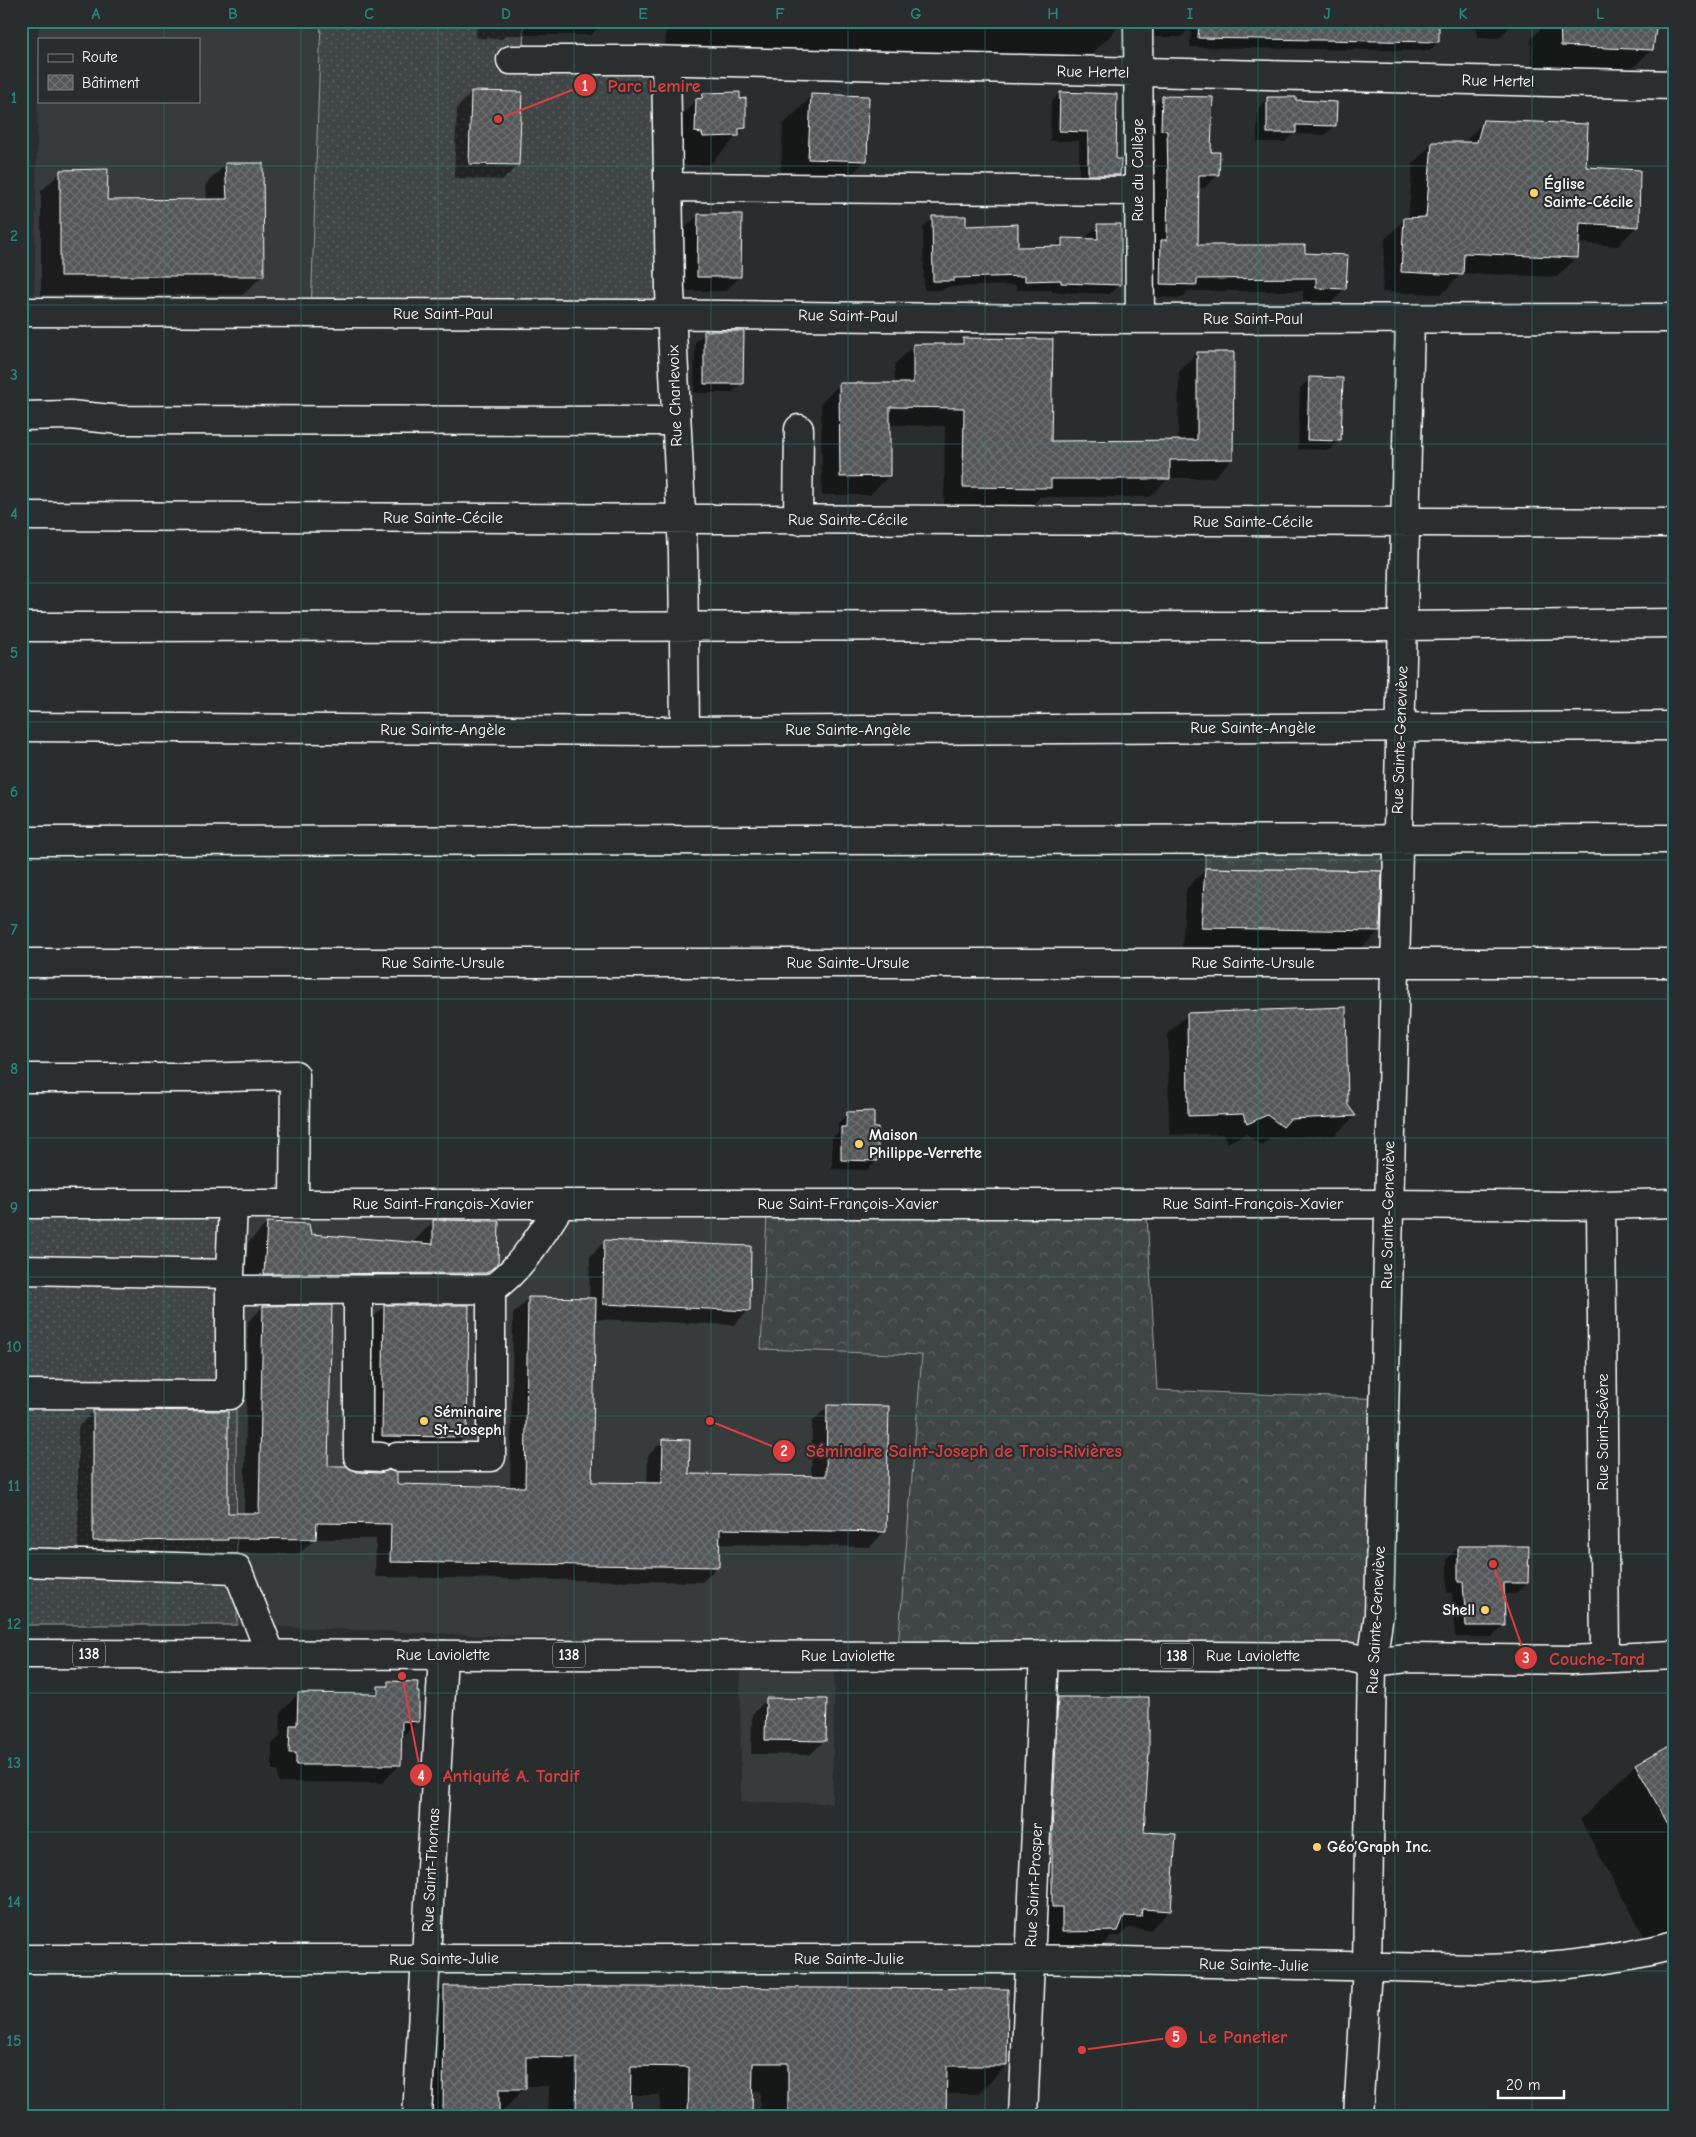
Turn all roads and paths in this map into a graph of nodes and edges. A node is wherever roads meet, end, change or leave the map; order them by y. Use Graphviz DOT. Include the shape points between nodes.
graph roads {
  1 [pos="1138,21"];
  2 [pos="511,60"];
  3 [pos="666,61"];
  4 [pos="1138,73"];
  5 [pos="1675,86"];
  6 [pos="668,187"];
  7 [pos="1139,191"];
  8 [pos="21,312"];
  9 [pos="672,314"];
  10 [pos="1675,318"];
  11 [pos="1140,319"];
  12 [pos="1410,319"];
  13 [pos="21,416"];
  14 [pos="676,421"];
  15 [pos="799,429"];
  16 [pos="21,516"];
  17 [pos="681,519"];
  18 [pos="798,520"];
  19 [pos="1406,523"];
  20 [pos="1675,523"];
  21 [pos="1675,623"];
  22 [pos="684,626"];
  23 [pos="1403,626"];
  24 [pos="21,627"];
  25 [pos="1675,726"];
  26 [pos="21,727"];
  27 [pos="1401,728"];
  28 [pos="685,730"];
  29 [pos="1675,839"];
  30 [pos="1405,840"];
  31 [pos="21,841"];
  32 [pos="21,963"];
  33 [pos="1395,963"];
  34 [pos="1675,963"];
  35 [pos="21,1078"];
  36 [pos="1675,1203"];
  37 [pos="21,1204"];
  38 [pos="234,1204"];
  39 [pos="294,1204"];
  40 [pos="561,1204"];
  41 [pos="1388,1204"];
  42 [pos="1601,1205"];
  43 [pos="21,1270"];
  44 [pos="230,1282"];
  45 [pos="491,1289"];
  46 [pos="358,1290"];
  47 [pos="21,1394"];
  48 [pos="21,1562"];
  49 [pos="21,1654"];
  50 [pos="271,1655"];
  51 [pos="443,1655"];
  52 [pos="1044,1655"];
  53 [pos="1675,1655"];
  54 [pos="1604,1658"];
  55 [pos="1372,1662"];
  56 [pos="1675,1945"];
  57 [pos="21,1959"];
  58 [pos="426,1959"];
  59 [pos="1030,1959"];
  60 [pos="1367,1968"];
  61 [pos="417,2116"];
  62 [pos="1023,2116"];
  63 [pos="1358,2116"];
  1 -- 4 [label="street, Rue du Collège"];
  2 -- 3 [label="street, Rue Hertel"];
  3 -- 4 [label="street, Rue Hertel"];
  3 -- 6 [label="street, Rue Charlevoix"];
  4 -- 5 [label="street, Rue Hertel"];
  4 -- 7 [label="street, Rue du Collège"];
  6 -- 7 [label="street"];
  6 -- 9 [label="street, Rue Charlevoix"];
  7 -- 11 [label="street, Rue du Collège"];
  8 -- 9 [label="street, Rue Saint-Paul"];
  9 -- 11 [label="street, Rue Saint-Paul"];
  9 -- 14 [label="street, Rue Charlevoix"];
  10 -- 12 [label="street, Rue Saint-Paul"];
  11 -- 12 [label="street, Rue Saint-Paul"];
  12 -- 19 [label="street, Rue Sainte-Geneviève"];
  13 -- 14 [label="street" via="70,415 121,420"];
  14 -- 17 [label="street, Rue Charlevoix"];
  15 -- 18 [label="street"];
  16 -- 17 [label="street, Rue Sainte-Cécile"];
  17 -- 18 [label="street, Rue Sainte-Cécile"];
  17 -- 22 [label="street, Rue Charlevoix"];
  18 -- 19 [label="street, Rue Sainte-Cécile"];
  19 -- 20 [label="street, Rue Sainte-Cécile"];
  19 -- 23 [label="street, Rue Sainte-Geneviève"];
  21 -- 23 [label="street"];
  22 -- 23 [label="street"];
  22 -- 24 [label="street"];
  22 -- 28 [label="street, Rue Charlevoix"];
  23 -- 27 [label="street, Rue Sainte-Geneviève"];
  25 -- 27 [label="street, Rue Sainte-Angèle"];
  26 -- 28 [label="street, Rue Sainte-Angèle"];
  27 -- 28 [label="street, Rue Sainte-Angèle"];
  27 -- 30 [label="street, Rue Sainte-Geneviève" via="1398,829"];
  29 -- 30 [label="street"];
  30 -- 31 [label="street"];
  30 -- 33 [label="street, Rue Sainte-Geneviève" via="1398,850"];
  32 -- 33 [label="street, Rue Sainte-Ursule"];
  33 -- 34 [label="street, Rue Sainte-Ursule"];
  33 -- 41 [label="street, Rue Sainte-Geneviève"];
  35 -- 39 [label="street" via="296,1075"];
  36 -- 42 [label="street, Rue Saint-François-Xavier"];
  37 -- 38 [label="street, Rue Saint-François-Xavier"];
  38 -- 39 [label="street, Rue Saint-François-Xavier"];
  38 -- 44 [label="street"];
  39 -- 40 [label="street, Rue Saint-François-Xavier"];
  40 -- 41 [label="street, Rue Saint-François-Xavier"];
  40 -- 45 [label="street" via="534,1245 500,1284"];
  41 -- 42 [label="street, Rue Saint-François-Xavier"];
  41 -- 55 [label="street, Rue Sainte-Geneviève" via="1379,1614"];
  42 -- 54 [label="street, Rue Saint-Sévère"];
  43 -- 44 [label="street"];
  44 -- 46 [label="street"];
  44 -- 47 [label="street" via="230,1396"];
  45 -- 46 [label="street"];
  45 -- 46 [label="street" via="491,1457 358,1456"];
  48 -- 50 [label="street" via="237,1569"];
  49 -- 50 [label="street, Rue Laviolette / 138"];
  50 -- 51 [label="street, Rue Laviolette / 138"];
  51 -- 52 [label="street, Rue Laviolette / 138"];
  51 -- 58 [label="street, Rue Saint-Thomas"];
  52 -- 55 [label="street, Rue Laviolette / 138" via="1349,1657"];
  52 -- 59 [label="street, Rue Saint-Prosper"];
  53 -- 54 [label="street, Rue Laviolette / 138"];
  54 -- 55 [label="street, Rue Laviolette / 138" via="1407,1658"];
  55 -- 60 [label="street, Rue Sainte-Geneviève"];
  56 -- 60 [label="street, Rue Sainte-Julie" via="1618,1958 1559,1966"];
  57 -- 58 [label="street, Rue Sainte-Julie"];
  58 -- 59 [label="street, Rue Sainte-Julie"];
  58 -- 61 [label="street, Rue Saint-Thomas"];
  59 -- 60 [label="street, Rue Sainte-Julie"];
  59 -- 62 [label="street, Rue Saint-Prosper"];
  60 -- 63 [label="street, Rue Sainte-Geneviève"];
}
